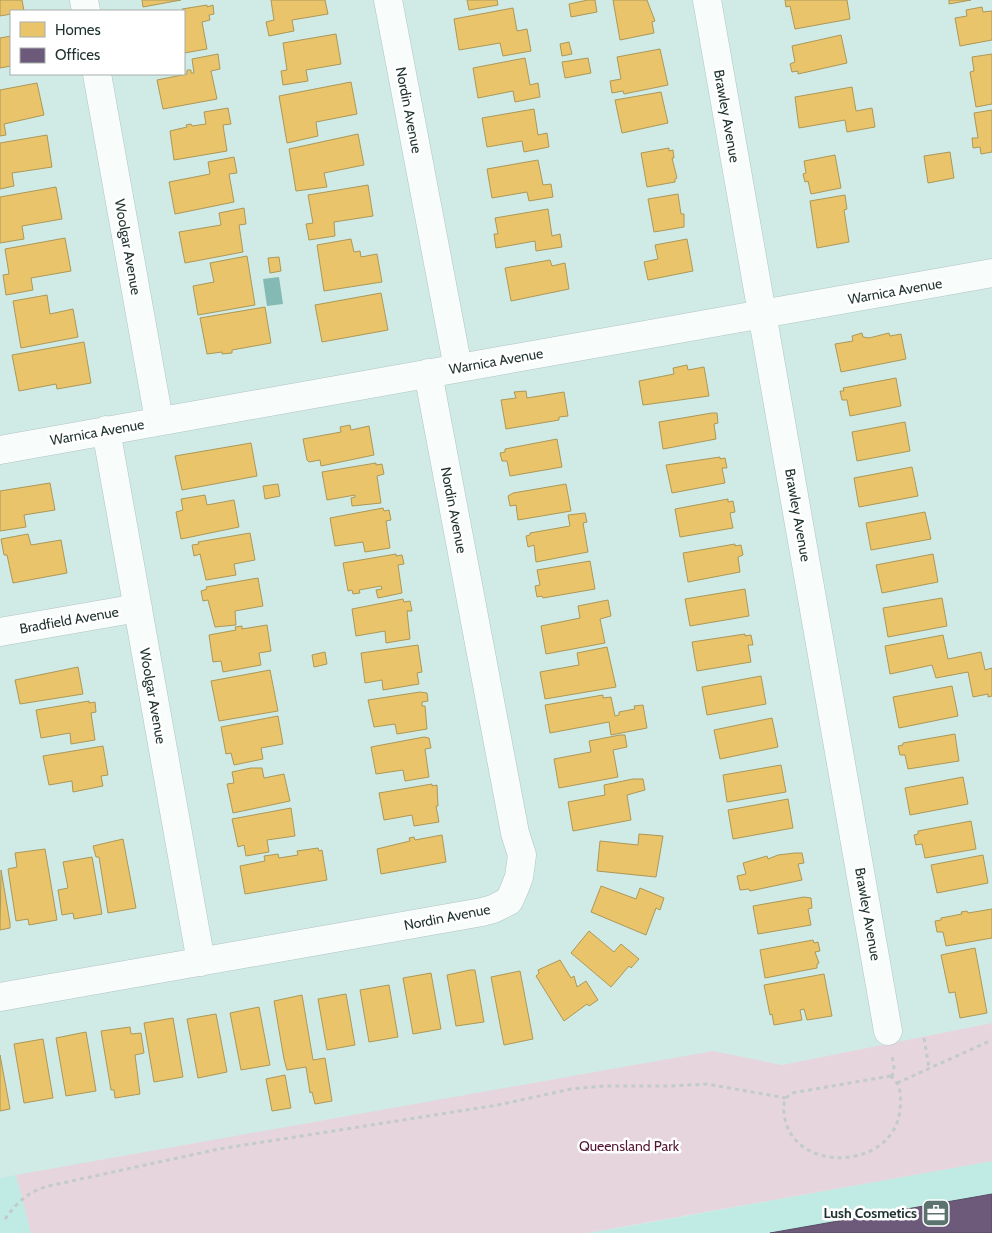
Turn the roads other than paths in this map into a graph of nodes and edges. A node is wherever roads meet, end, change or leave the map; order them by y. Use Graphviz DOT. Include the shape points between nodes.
graph roads {
  1 [pos="388,0"];
  2 [pos="707,0"];
  3 [pos="97,75"];
  4 [pos="992,273"];
  5 [pos="763,314"];
  6 [pos="458,368"];
  7 [pos="428,373"];
  8 [pos="159,420"];
  9 [pos="106,430"];
  10 [pos="0,450"];
  11 [pos="138,608"];
  12 [pos="0,632"];
  13 [pos="201,962"];
  14 [pos="0,998"];
  15 [pos="888,1031"];
  1 -- 6 [label="street, Nordin Avenue"];
  2 -- 5 [label="street, Brawley Avenue"];
  3 -- 8 [label="street, Woolgar Avenue"];
  4 -- 5 [label="street, Warnica Avenue"];
  5 -- 6 [label="street, Warnica Avenue"];
  5 -- 15 [label="street, Brawley Avenue"];
  6 -- 7 [label="street, Warnica Avenue"];
  7 -- 8 [label="street, Warnica Avenue"];
  7 -- 13 [label="street, Nordin Avenue" via="514,833 522,855 519,877 508,901 493,909"];
  8 -- 9 [label="street, Warnica Avenue"];
  9 -- 10 [label="street, Warnica Avenue"];
  9 -- 11 [label="street, Woolgar Avenue"];
  11 -- 12 [label="street, Bradfield Avenue"];
  11 -- 13 [label="street, Woolgar Avenue"];
  13 -- 14 [label="street, Nordin Avenue"];
}
